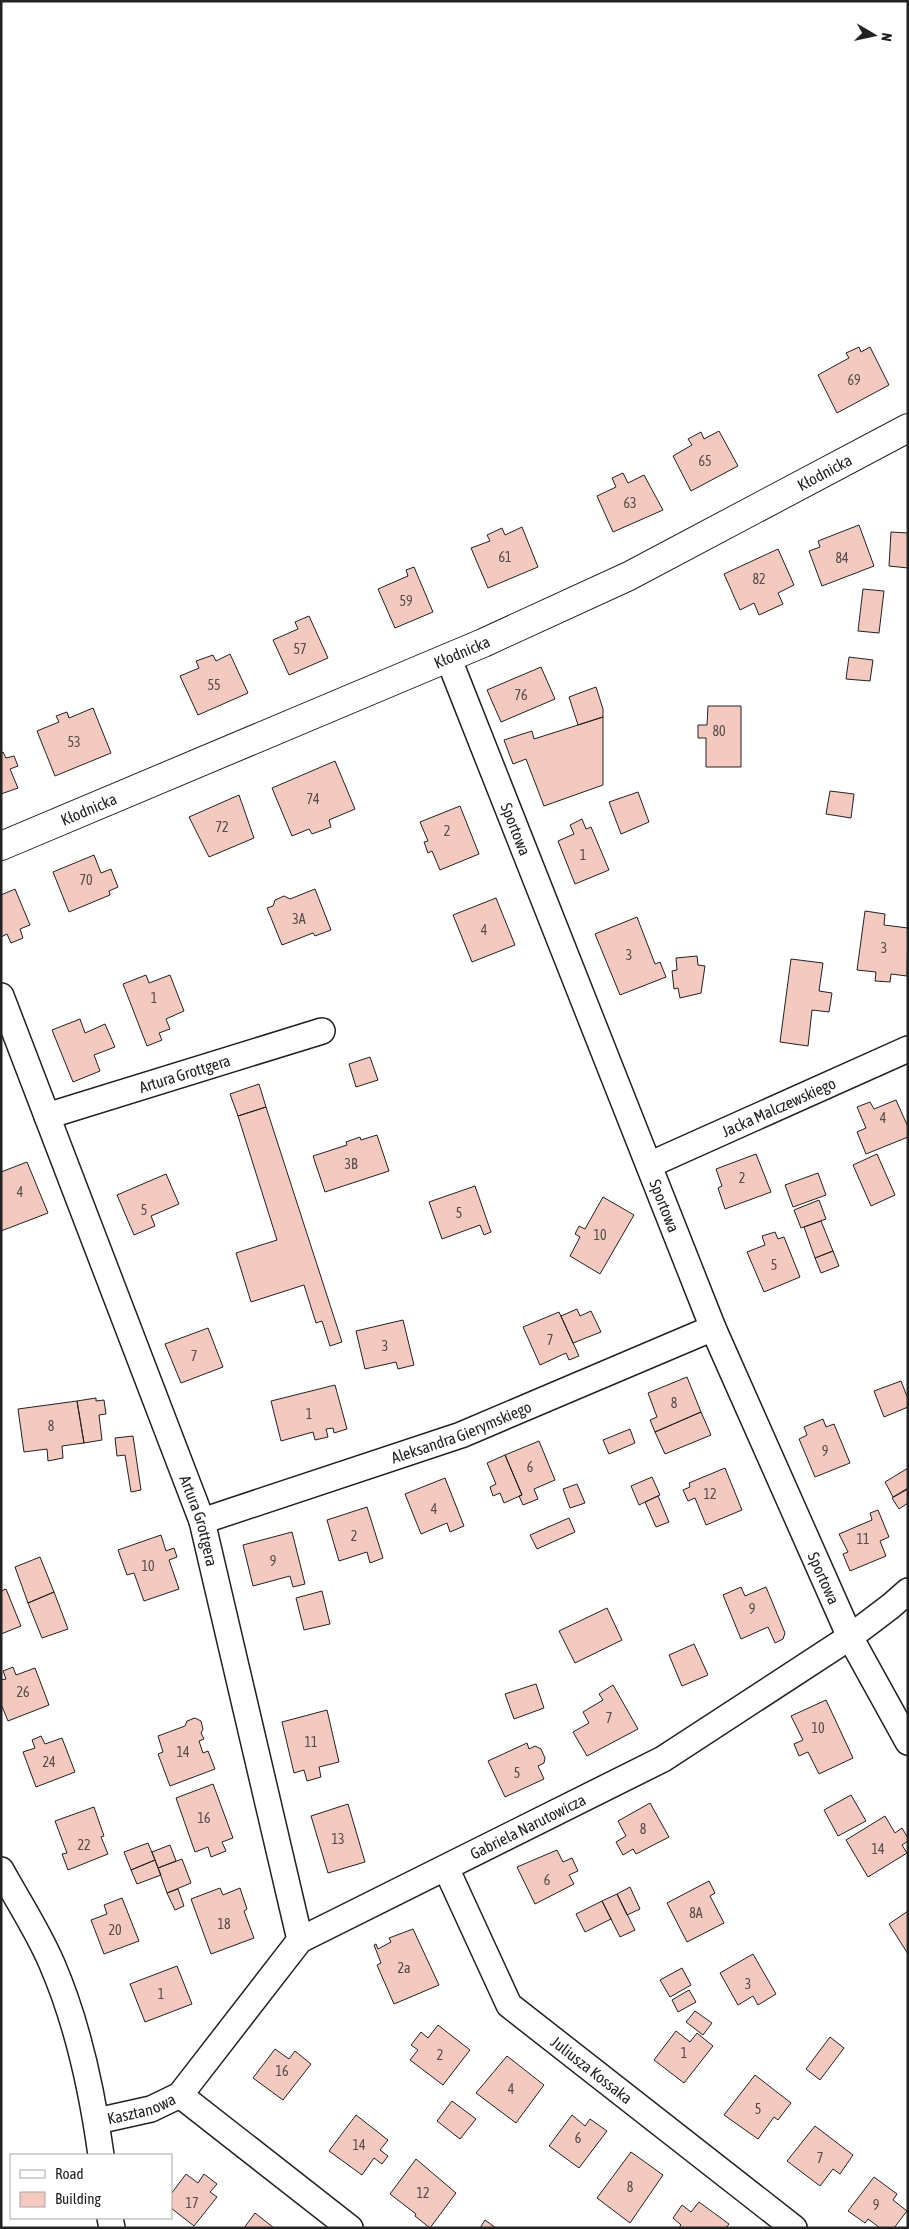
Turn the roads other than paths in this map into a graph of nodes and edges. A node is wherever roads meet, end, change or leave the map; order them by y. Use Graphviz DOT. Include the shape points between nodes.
graph roads {
  1 [pos="908,428"];
  2 [pos="448,657"];
  3 [pos="1,846"];
  4 [pos="1,996"];
  5 [pos="322,1031"];
  6 [pos="908,1049"];
  7 [pos="47,1116"];
  8 [pos="649,1164"];
  9 [pos="713,1328"];
  10 [pos="202,1521"];
  11 [pos="908,1591"];
  12 [pos="850,1637"];
  13 [pos="908,1742"];
  14 [pos="446,1868"];
  15 [pos="1,1870"];
  16 [pos="300,1940"];
  17 [pos="180,2095"];
  18 [pos="97,2121"];
  19 [pos="101,2154"];
  20 [pos="350,2228"];
  21 [pos="794,2228"];
  1 -- 2 [label="main road, Kłodnicka" via="629,576"];
  2 -- 3 [label="main road, Kłodnicka"];
  2 -- 8 [label="street, Sportowa"];
  4 -- 7 [label="street, Artura Grottgera"];
  5 -- 7 [label="street, Artura Grottgera"];
  6 -- 8 [label="street, Jacka Malczewskiego"];
  7 -- 10 [label="street, Artura Grottgera"];
  8 -- 9 [label="street, Sportowa"];
  9 -- 10 [label="street, Aleksandra Gierymskiego" via="461,1435"];
  9 -- 12 [label="street, Sportowa"];
  10 -- 16 [label="street, Artura Grottgera"];
  11 -- 12 [label="street, Gabriela Narutowicza"];
  12 -- 13 [label="street, Sportowa"];
  12 -- 14 [label="street, Gabriela Narutowicza" via="663,1759"];
  14 -- 16 [label="street, Gabriela Narutowicza"];
  14 -- 21 [label="street, Juliusza Kossaka" via="509,2005"];
  15 -- 18 [label="street, Kasztanowa" via="52,1963 78,2035"];
  16 -- 17 [label="street, Gabriela Narutowicza"];
  17 -- 18 [label="street, Kasztanowa" via="151,2109"];
  17 -- 20 [label="street, Kasztanowa"];
  18 -- 19 [label="street"];
}
